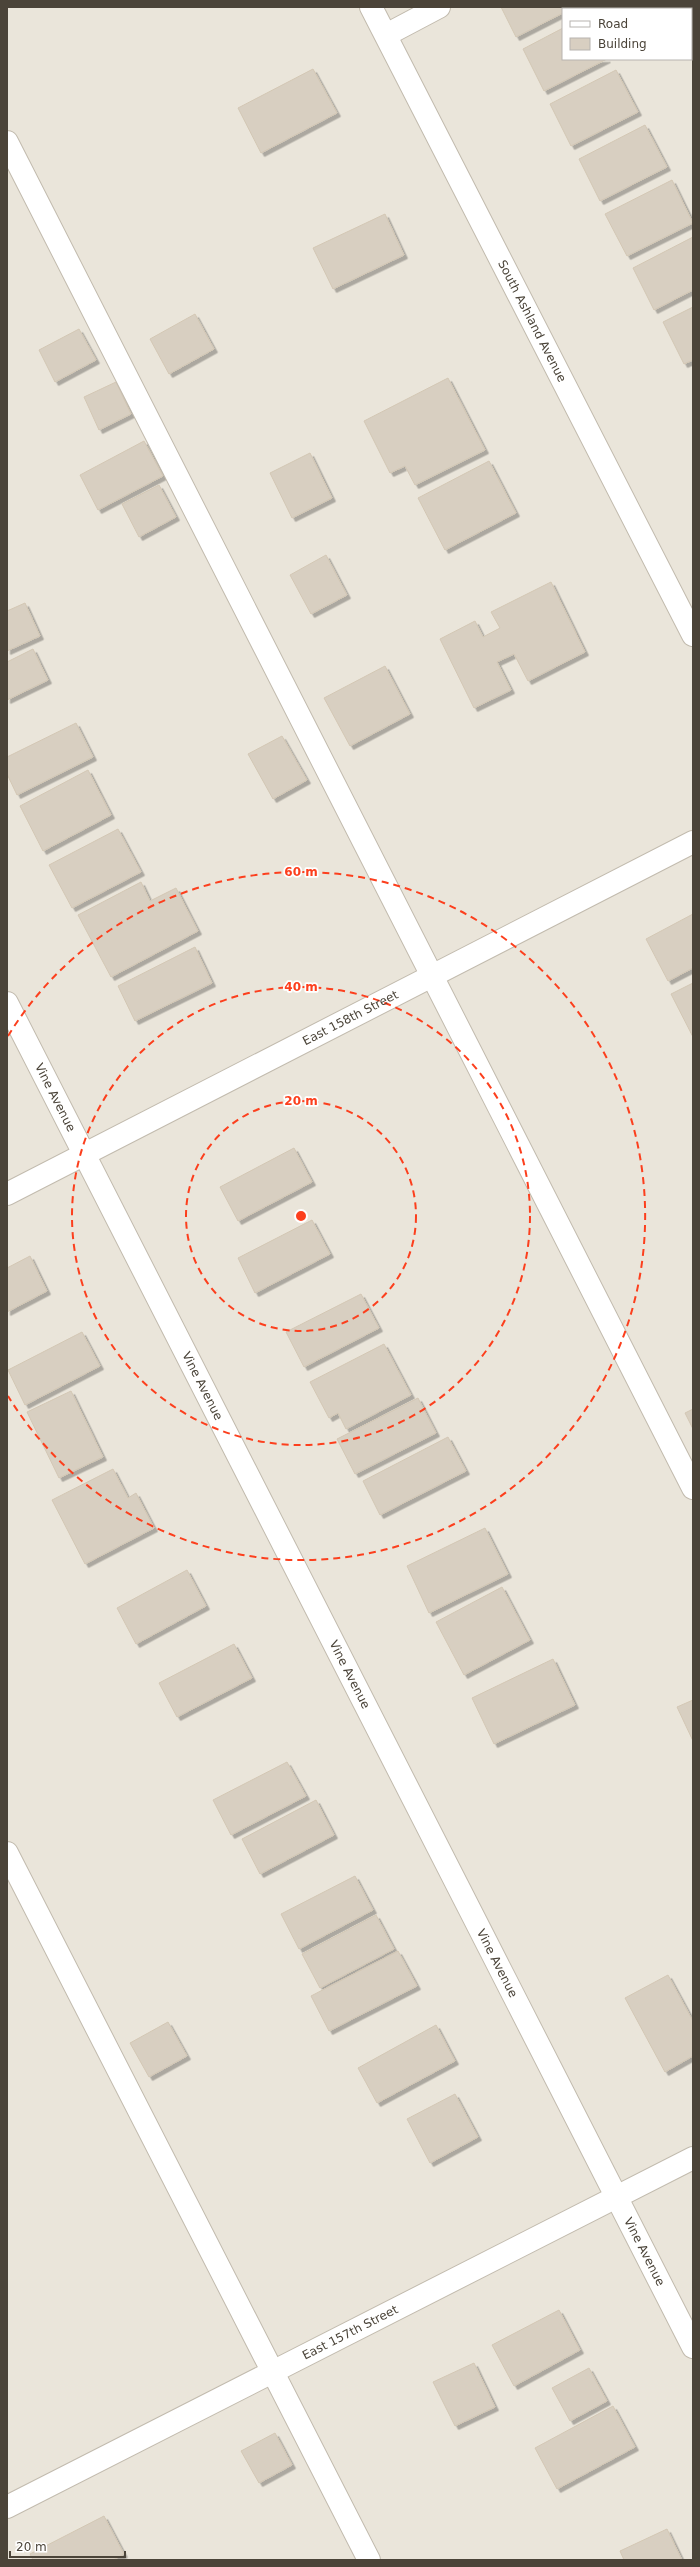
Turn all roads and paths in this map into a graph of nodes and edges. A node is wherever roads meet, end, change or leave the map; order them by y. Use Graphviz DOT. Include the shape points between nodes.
graph roads {
  1 [pos="372,7"];
  2 [pos="439,7"];
  3 [pos="386,35"];
  4 [pos="7,142"];
  5 [pos="693,635"];
  6 [pos="693,842"];
  7 [pos="432,976"];
  8 [pos="7,1003"];
  9 [pos="84,1154"];
  10 [pos="7,1194"];
  11 [pos="693,1488"];
  12 [pos="7,1853"];
  13 [pos="693,2158"];
  14 [pos="616,2197"];
  15 [pos="693,2347"];
  16 [pos="273,2372"];
  17 [pos="7,2507"];
  18 [pos="369,2560"];
  1 -- 3 [label="street, South Ashland Avenue"];
  2 -- 3 [label="street"];
  3 -- 5 [label="street, South Ashland Avenue"];
  4 -- 7 [label="street"];
  6 -- 7 [label="street, East 158th Street"];
  7 -- 9 [label="street, East 158th Street"];
  7 -- 11 [label="street"];
  8 -- 9 [label="street, Vine Avenue"];
  9 -- 10 [label="street, East 158th Street"];
  9 -- 14 [label="street, Vine Avenue"];
  12 -- 16 [label="street"];
  13 -- 14 [label="street, East 157th Street"];
  14 -- 15 [label="street, Vine Avenue"];
  14 -- 16 [label="street, East 157th Street"];
  16 -- 17 [label="street, East 157th Street"];
  16 -- 18 [label="street"];
}
